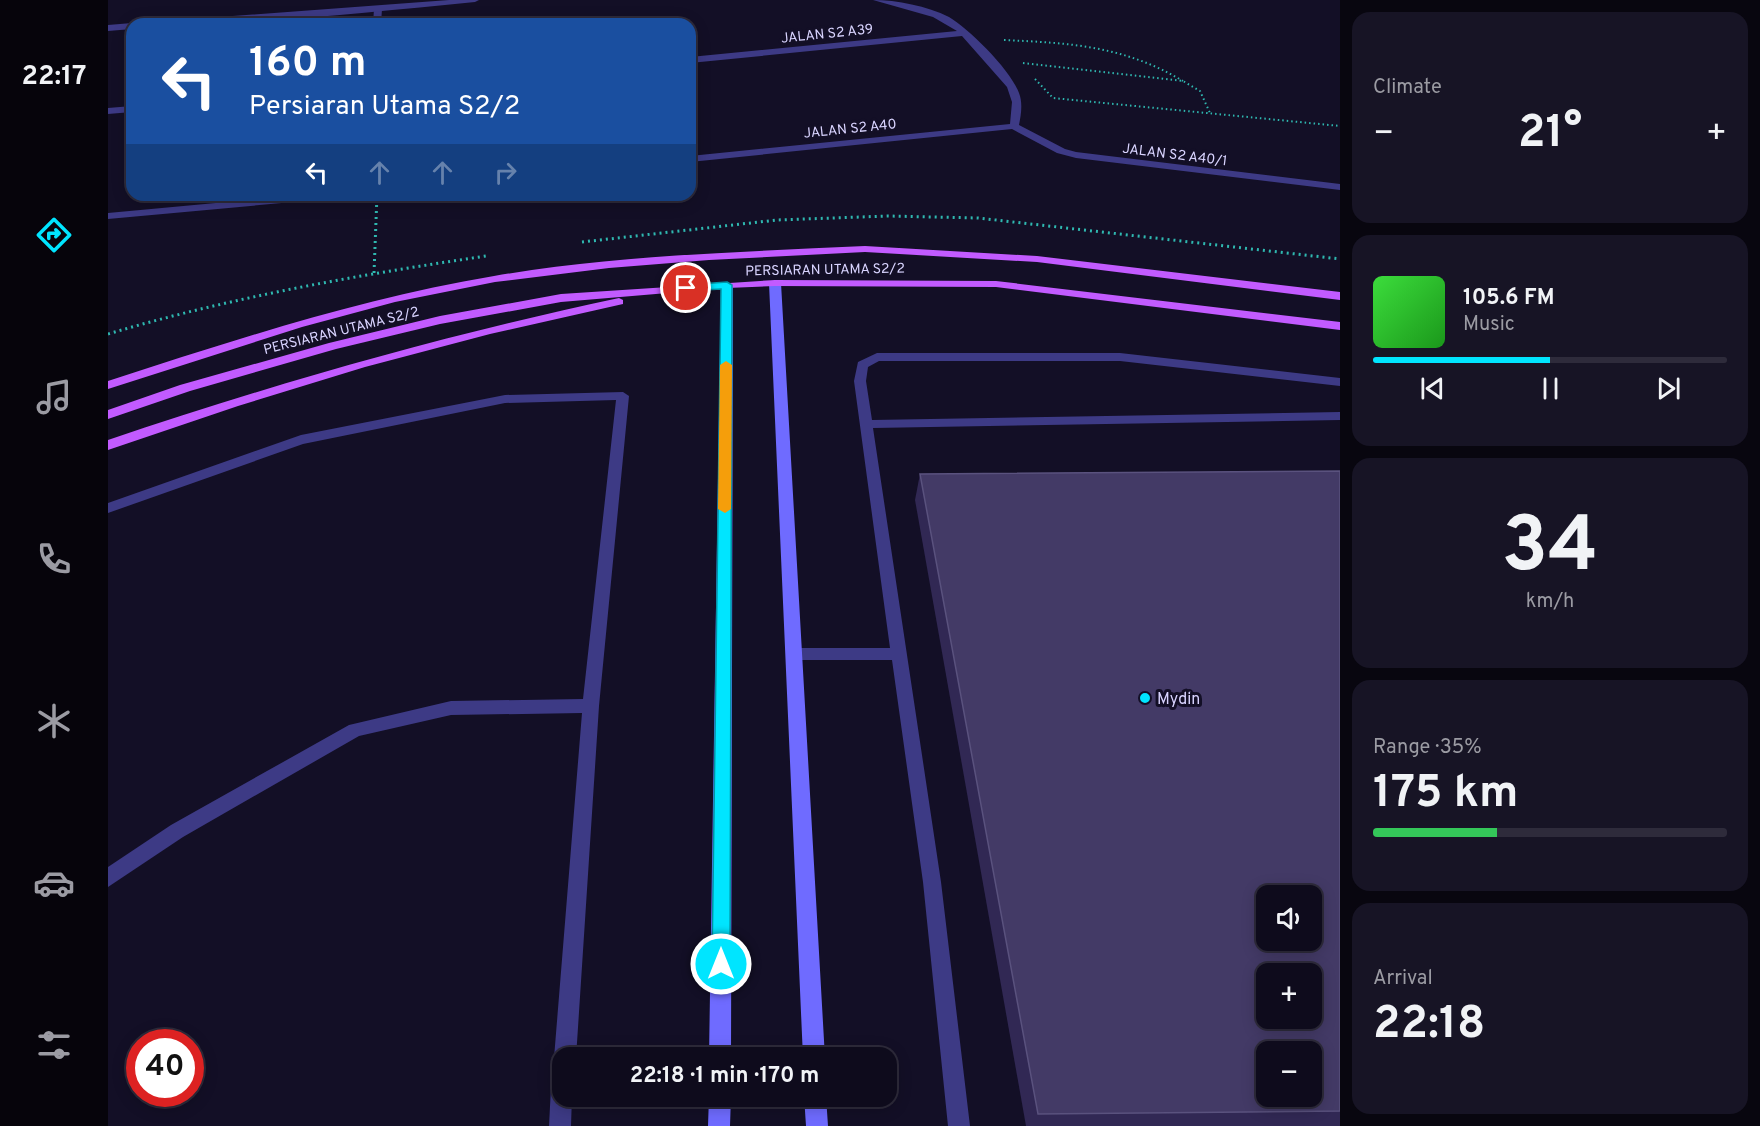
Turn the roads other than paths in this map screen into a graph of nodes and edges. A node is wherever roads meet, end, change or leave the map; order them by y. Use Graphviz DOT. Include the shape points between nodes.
graph roads {
  1 [pos="475,0"];
  2 [pos="877,0"];
  3 [pos="378,5"];
  4 [pos="233,18"];
  5 [pos="126,26"];
  6 [pos="108,28"];
  7 [pos="968,36"];
  8 [pos="696,59"];
  9 [pos="126,110"];
  10 [pos="108,111"];
  11 [pos="1014,126"];
  12 [pos="696,158"];
  13 [pos="1340,187"];
  14 [pos="272,201"];
  15 [pos="108,216"];
  16 [pos="775,283"];
  17 [pos="727,285"];
  18 [pos="686,288"];
  19 [pos="1340,296"];
  20 [pos="1340,326"];
  21 [pos="1340,382"];
  22 [pos="108,385"];
  23 [pos="108,415"];
  24 [pos="1340,416"];
  25 [pos="866,424"];
  26 [pos="108,445"];
  27 [pos="108,508"];
  28 [pos="794,654"];
  29 [pos="899,654"];
  30 [pos="591,705"];
  31 [pos="108,878"];
  32 [pos="566,1047"];
  33 [pos="720,1047"];
  34 [pos="813,1047"];
  35 [pos="561,1107"];
  36 [pos="720,1107"];
  37 [pos="816,1107"];
  38 [pos="560,1126"];
  39 [pos="719,1126"];
  40 [pos="817,1126"];
  41 [pos="959,1126"];
  1 -- 3 [label="street"];
  2 -- 7 [label="street" via="929,12"];
  3 -- 4 [label="street"];
  5 -- 6 [label="street"];
  7 -- 8 [label="street, JALAN S2 A39"];
  7 -- 11 [label="street" via="1015,92"];
  9 -- 10 [label="street"];
  11 -- 12 [label="street, JALAN S2 A40"];
  11 -- 13 [label="street, JALAN S2 A40/1" via="1076,155"];
  14 -- 15 [label="street"];
  16 -- 17 [label="main road, PERSIARAN UTAMA S2/2"];
  16 -- 20 [label="main road, PERSIARAN UTAMA S2/2" via="996,284"];
  16 -- 28 [label="street"];
  17 -- 18 [label="main road, PERSIARAN UTAMA S2/2"];
  17 -- 33 [label="street"];
  18 -- 23 [label="main road, PERSIARAN UTAMA S2/2" via="561,298 440,320 185,387"];
  18 -- 26 [label="main road" via="564,313 380,359 220,405"];
  19 -- 22 [label="main road, PERSIARAN UTAMA S2/2" via="1037,259 865,249 709,257 495,279 394,299 298,324"];
  21 -- 25 [label="street" via="1120,357 877,357 862,364 860,381"];
  24 -- 25 [label="street"];
  25 -- 29 [label="street"];
  27 -- 30 [label="street" via="301,440 505,399 623,396"];
  28 -- 29 [label="street"];
  28 -- 34 [label="street"];
  29 -- 41 [label="street" via="932,882"];
  30 -- 31 [label="street" via="451,708 355,730 177,831"];
  30 -- 32 [label="street"];
  35 -- 38 [label="street"];
  36 -- 39 [label="street"];
  37 -- 40 [label="street"];
}
